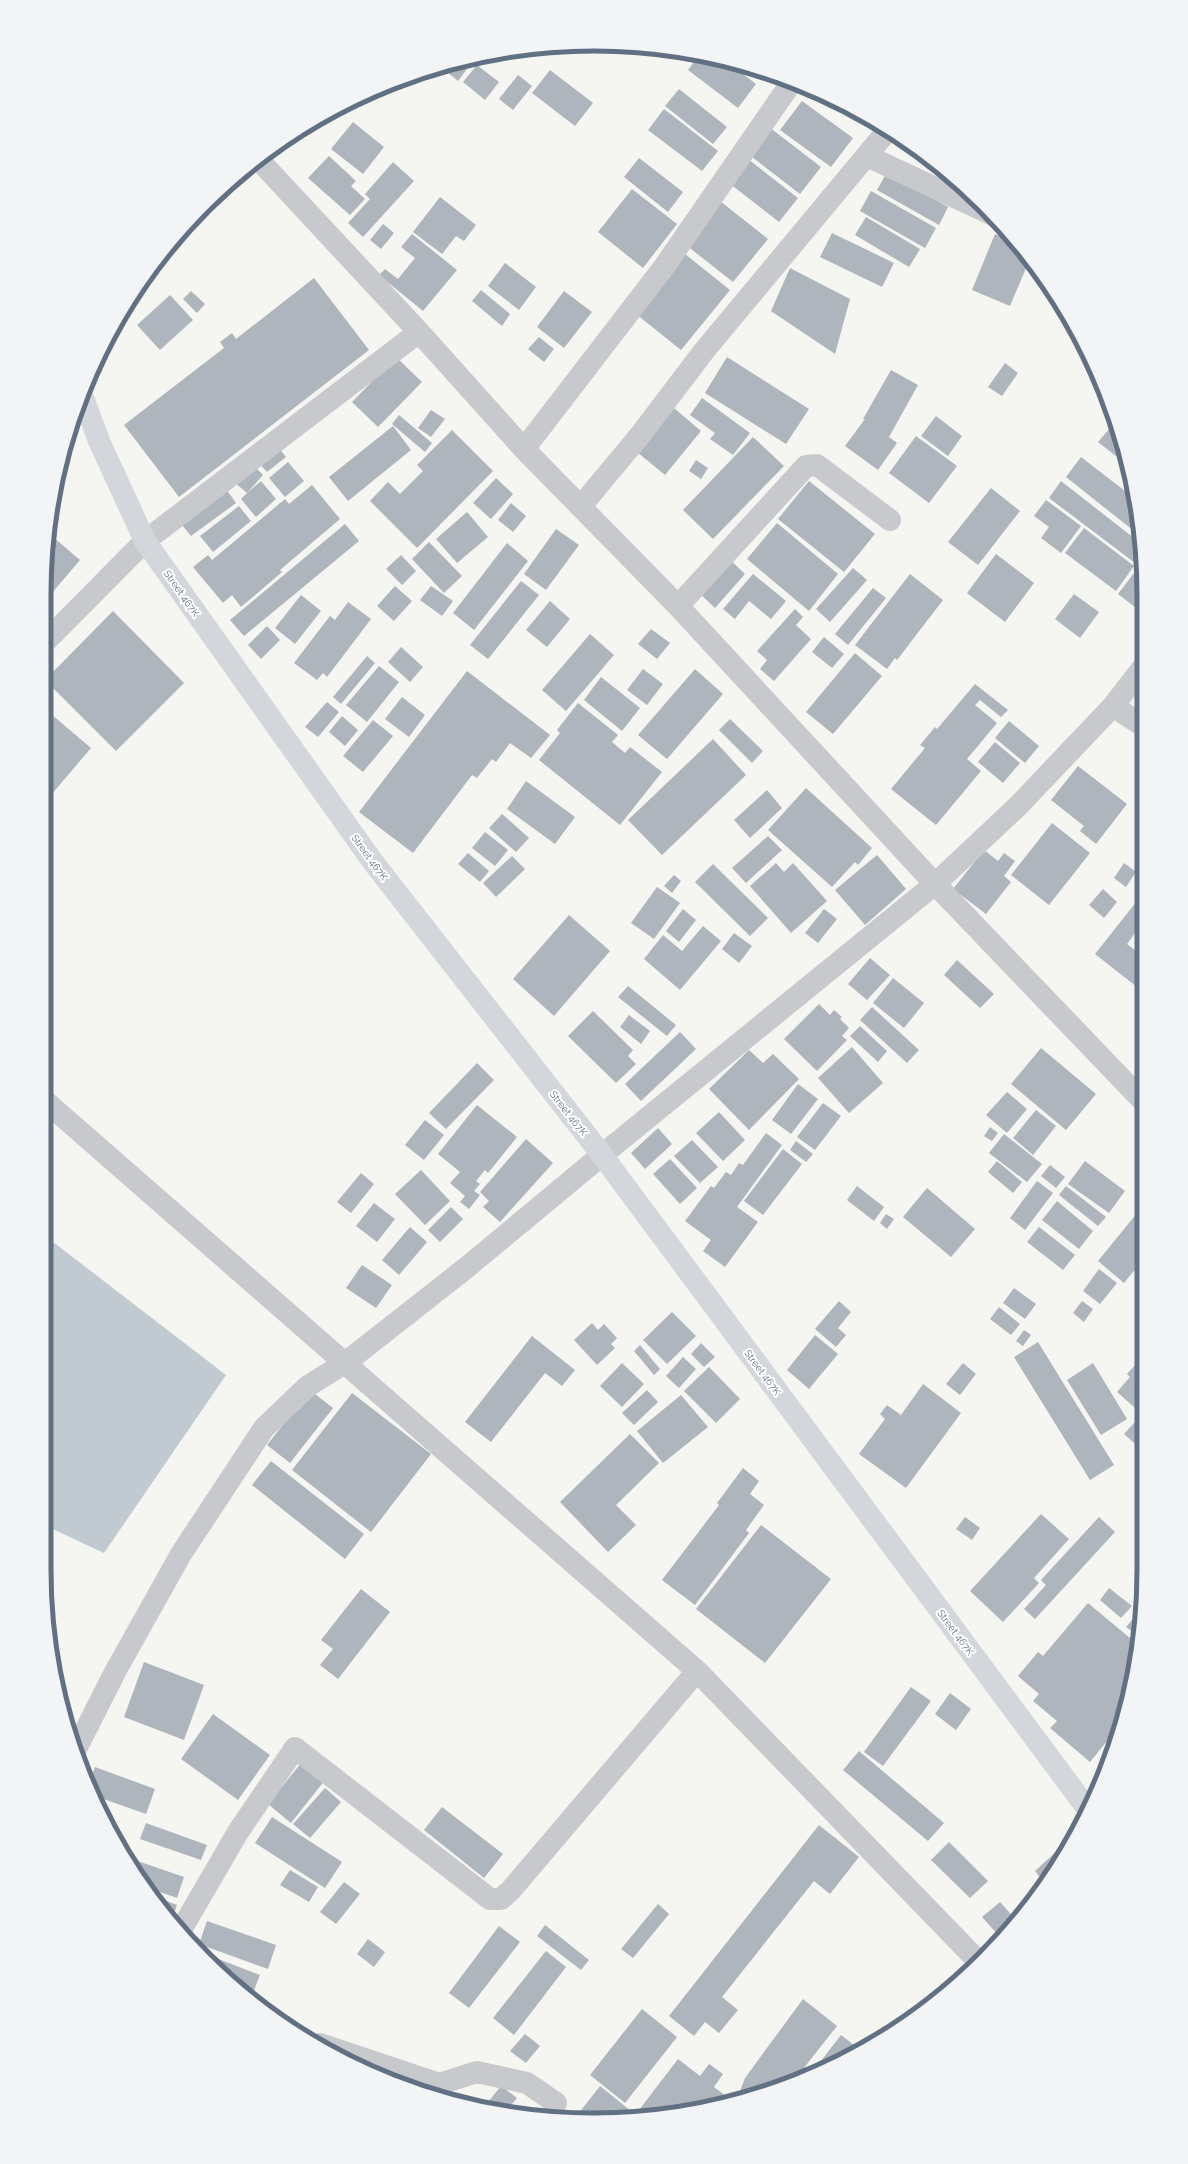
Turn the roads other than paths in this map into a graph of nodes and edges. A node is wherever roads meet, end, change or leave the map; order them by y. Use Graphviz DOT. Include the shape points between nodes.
graph roads {
  1 [pos="788,87"];
  2 [pos="884,135"];
  3 [pos="867,156"];
  4 [pos="262,164"];
  5 [pos="974,207"];
  6 [pos="419,332"];
  7 [pos="85,404"];
  8 [pos="524,449"];
  9 [pos="581,506"];
  10 [pos="890,520"];
  11 [pos="145,541"];
  12 [pos="678,606"];
  13 [pos="51,636"];
  14 [pos="1137,675"];
  15 [pos="1113,706"];
  16 [pos="1137,722"];
  17 [pos="935,884"];
  18 [pos="1137,1095"];
  19 [pos="51,1107"];
  20 [pos="602,1155"];
  21 [pos="345,1363"];
  22 [pos="696,1672"];
  23 [pos="79,1743"];
  24 [pos="1084,1804"];
  25 [pos="184,1925"];
  26 [pos="974,1957"];
  27 [pos="346,2053"];
  28 [pos="556,2103"];
  1 -- 8 [label="street" via="664,267"];
  2 -- 3 [label="street"];
  3 -- 5 [label="street"];
  3 -- 9 [label="street" via="704,351 641,434"];
  4 -- 6 [label="street"];
  6 -- 8 [label="street"];
  6 -- 11 [label="street"];
  7 -- 11 [label="street, Street 467K" via="99,441"];
  8 -- 9 [label="street"];
  9 -- 12 [label="street"];
  10 -- 12 [label="street" via="817,465 806,466"];
  11 -- 13 [label="street"];
  11 -- 20 [label="street, Street 467K" via="373,862"];
  12 -- 17 [label="street"];
  14 -- 15 [label="street"];
  15 -- 16 [label="street"];
  15 -- 17 [label="street" via="1018,806"];
  17 -- 18 [label="street"];
  17 -- 20 [label="street"];
  19 -- 21 [label="street"];
  20 -- 21 [label="street" via="466,1268"];
  20 -- 24 [label="street, Street 467K"];
  21 -- 22 [label="street"];
  21 -- 23 [label="street" via="308,1386 264,1428 181,1554 115,1672"];
  22 -- 25 [label="street" via="501,1899 490,1899 295,1748 238,1832"];
  22 -- 26 [label="street"];
  27 -- 28 [label="street" via="439,2084 477,2072 527,2083"];
}
